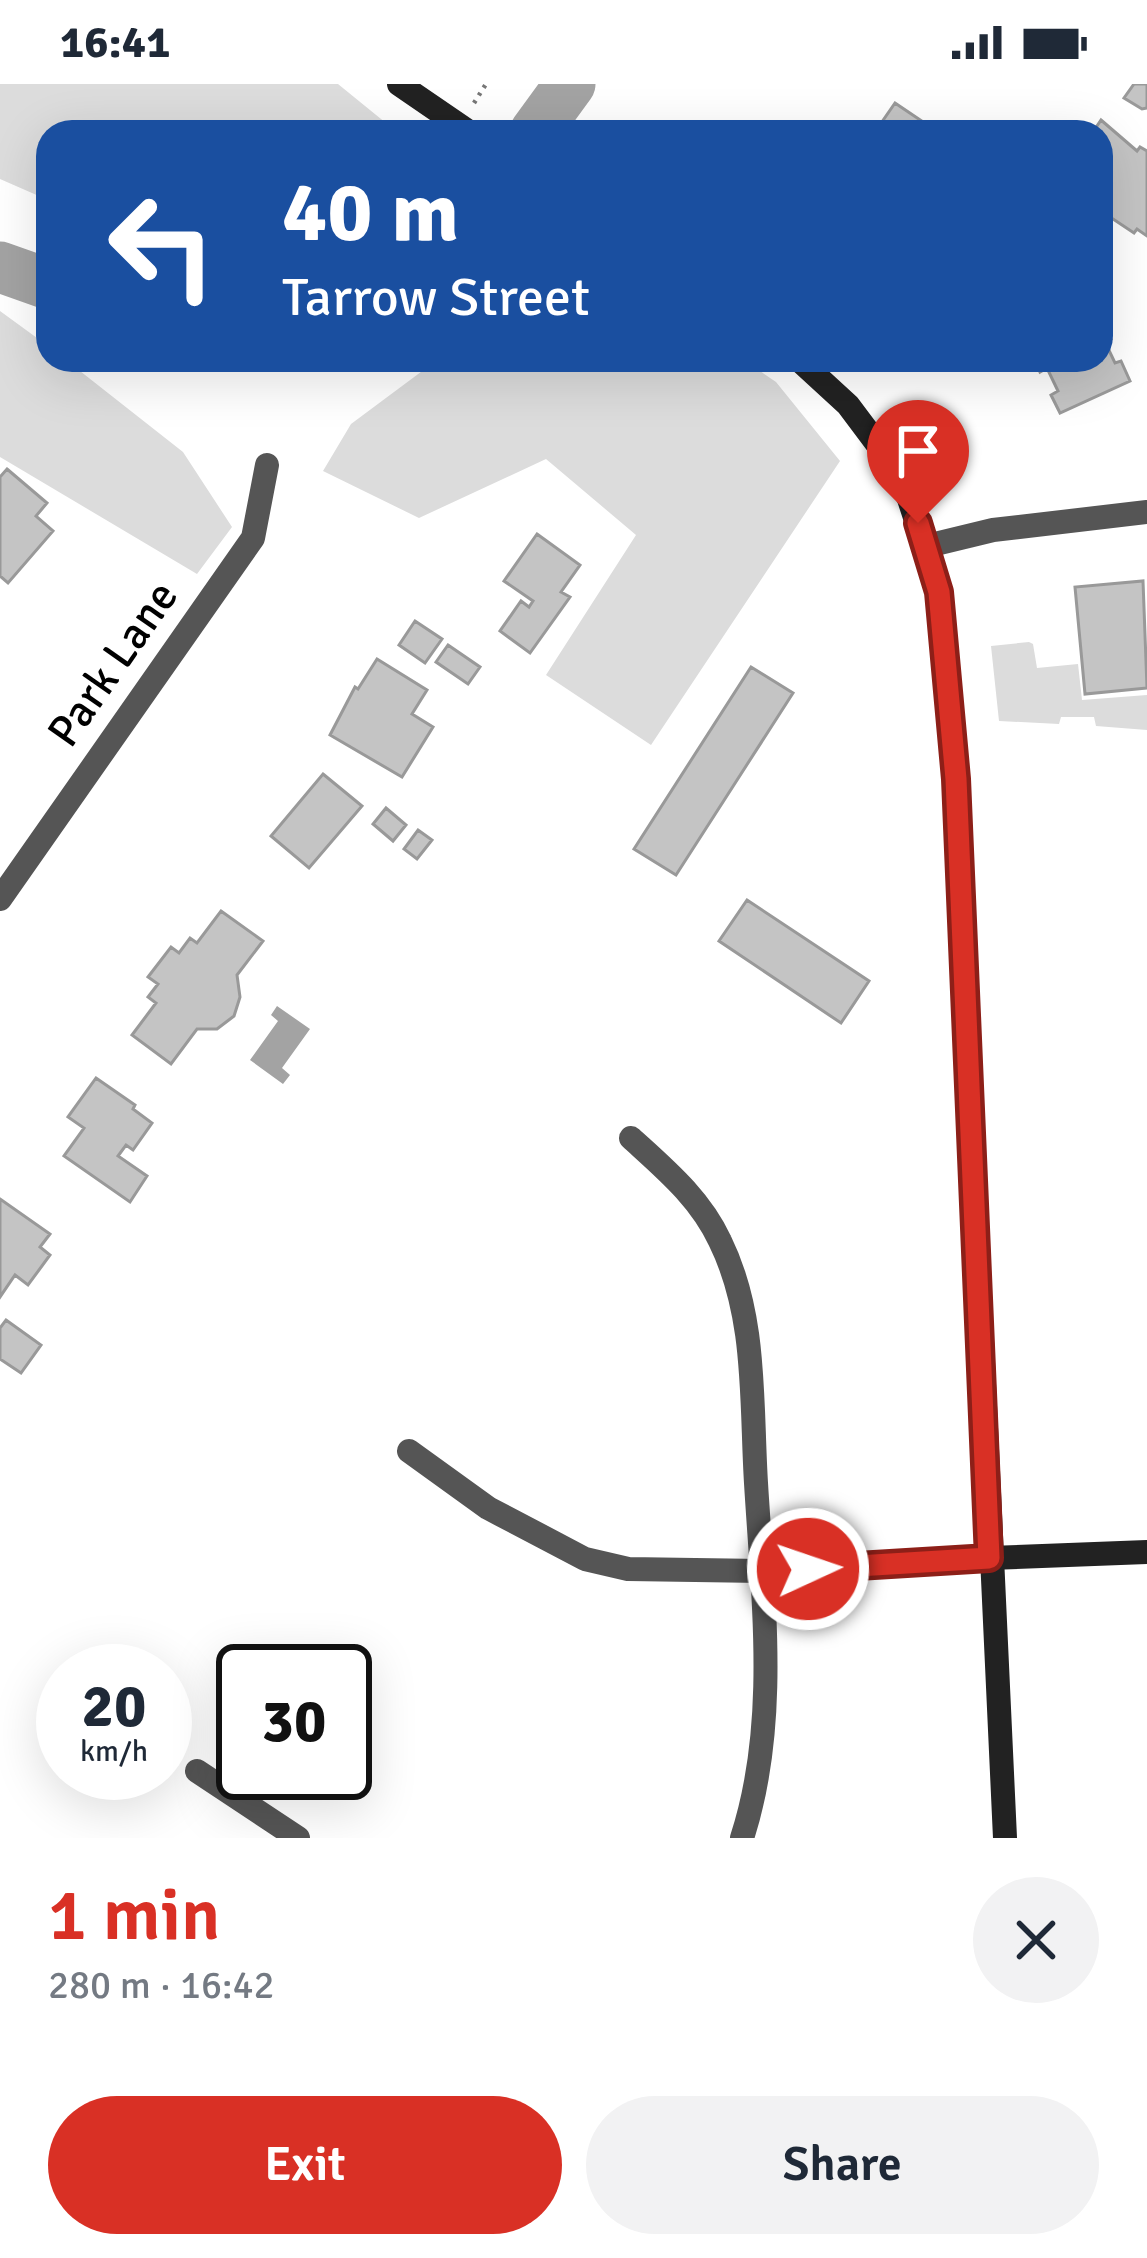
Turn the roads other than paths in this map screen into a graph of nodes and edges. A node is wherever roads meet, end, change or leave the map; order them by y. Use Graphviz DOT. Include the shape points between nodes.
graph roads {
  1 [pos="399,84"];
  2 [pos="452,120"];
  3 [pos="811,372"];
  4 [pos="267,465"];
  5 [pos="1147,512"];
  6 [pos="927,546"];
  7 [pos="0,899"];
  8 [pos="631,1138"];
  9 [pos="409,1450"];
  10 [pos="1147,1552"];
  11 [pos="989,1558"];
  12 [pos="762,1571"];
  13 [pos="196,1771"];
  14 [pos="298,1838"];
  15 [pos="742,1838"];
  16 [pos="1005,1838"];
  1 -- 2 [label="main road"];
  3 -- 6 [label="main road" via="863,424 902,485"];
  4 -- 7 [label="street, Park Lane" via="254,538"];
  5 -- 6 [label="street"];
  6 -- 11 [label="main road" via="946,642 956,779"];
  8 -- 12 [label="street" via="688,1190 741,1291"];
  9 -- 12 [label="street" via="488,1508 585,1559 669,1572"];
  10 -- 11 [label="main road"];
  11 -- 12 [label="street"];
  11 -- 16 [label="main road"];
  12 -- 15 [label="street" via="761,1748"];
  13 -- 14 [label="street"];
}
